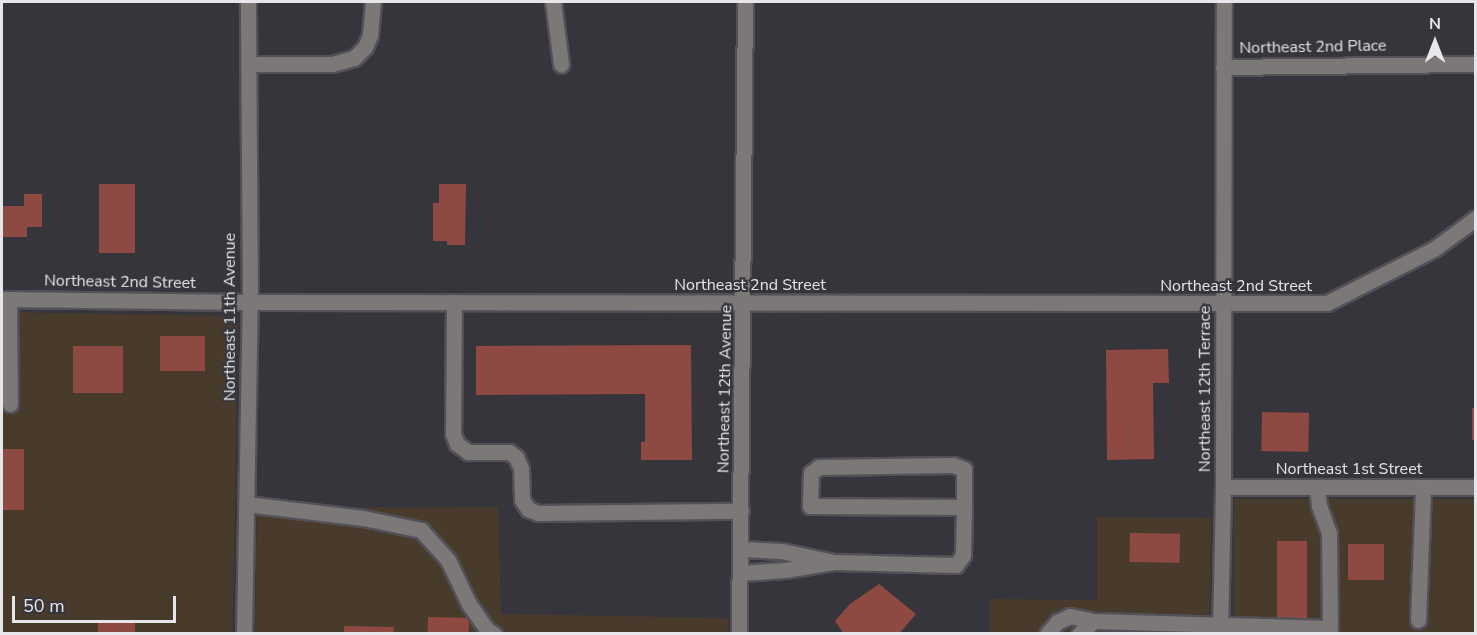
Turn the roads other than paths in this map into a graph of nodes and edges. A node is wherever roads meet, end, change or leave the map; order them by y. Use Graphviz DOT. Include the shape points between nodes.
graph roads {
  1 [pos="248,2"];
  2 [pos="373,2"];
  3 [pos="553,2"];
  4 [pos="745,2"];
  5 [pos="1224,2"];
  6 [pos="248,64"];
  7 [pos="561,64"];
  8 [pos="1476,64"];
  9 [pos="1223,66"];
  10 [pos="1476,218"];
  11 [pos="5,299"];
  12 [pos="250,302"];
  13 [pos="454,302"];
  14 [pos="744,303"];
  15 [pos="1224,304"];
  16 [pos="10,404"];
  17 [pos="1223,487"];
  18 [pos="1317,487"];
  19 [pos="1423,487"];
  20 [pos="1476,487"];
  21 [pos="246,504"];
  22 [pos="964,507"];
  23 [pos="741,511"];
  24 [pos="740,549"];
  25 [pos="834,562"];
  26 [pos="740,573"];
  27 [pos="1418,620"];
  28 [pos="1094,621"];
  29 [pos="1137,628"];
  30 [pos="1220,629"];
  31 [pos="244,633"];
  32 [pos="494,633"];
  33 [pos="739,633"];
  34 [pos="1047,633"];
  35 [pos="1079,633"];
  1 -- 6 [label="street, Northeast 11th Avenue"];
  2 -- 6 [label="street" via="370,35 354,58 332,64"];
  3 -- 7 [label="street"];
  4 -- 14 [label="street, Northeast 12th Avenue"];
  5 -- 9 [label="street, Northeast 12th Terrace"];
  6 -- 12 [label="street, Northeast 11th Avenue"];
  8 -- 9 [label="street, Northeast 2nd Place"];
  9 -- 15 [label="street, Northeast 12th Terrace"];
  10 -- 15 [label="street, Northeast 2nd Street" via="1434,249 1327,303"];
  11 -- 12 [label="street, Northeast 2nd Street"];
  11 -- 16 [label="street"];
  12 -- 13 [label="street, Northeast 2nd Street"];
  12 -- 21 [label="street, Northeast 11th Avenue"];
  13 -- 14 [label="street, Northeast 2nd Street"];
  13 -- 23 [label="street" via="453,434 457,444 468,452 509,452 516,457 522,500 528,509 538,513"];
  14 -- 15 [label="street, Northeast 2nd Street"];
  14 -- 23 [label="street, Northeast 12th Avenue"];
  15 -- 17 [label="street, Northeast 12th Terrace"];
  17 -- 18 [label="street, Northeast 1st Street"];
  17 -- 30 [label="street, Northeast 12th Terrace"];
  18 -- 19 [label="street, Northeast 1st Street"];
  18 -- 30 [label="street" via="1329,533 1330,628"];
  19 -- 20 [label="street, Northeast 1st Street"];
  19 -- 27 [label="street"];
  21 -- 31 [label="street, Northeast 11th Avenue"];
  21 -- 32 [label="street" via="363,518 421,530 448,560 469,604 487,630"];
  22 -- 22 [label="street" via="964,470 953,465 819,467 811,473 810,506"];
  22 -- 25 [label="street" via="963,555 956,565"];
  23 -- 24 [label="street, Northeast 12th Avenue"];
  24 -- 25 [label="street" via="782,551"];
  24 -- 26 [label="street, Northeast 12th Avenue"];
  25 -- 26 [label="street"];
  26 -- 33 [label="street, Northeast 12th Avenue"];
  28 -- 29 [label="street"];
  28 -- 34 [label="street" via="1070,616"];
  28 -- 35 [label="street"];
  29 -- 30 [label="street"];
}
